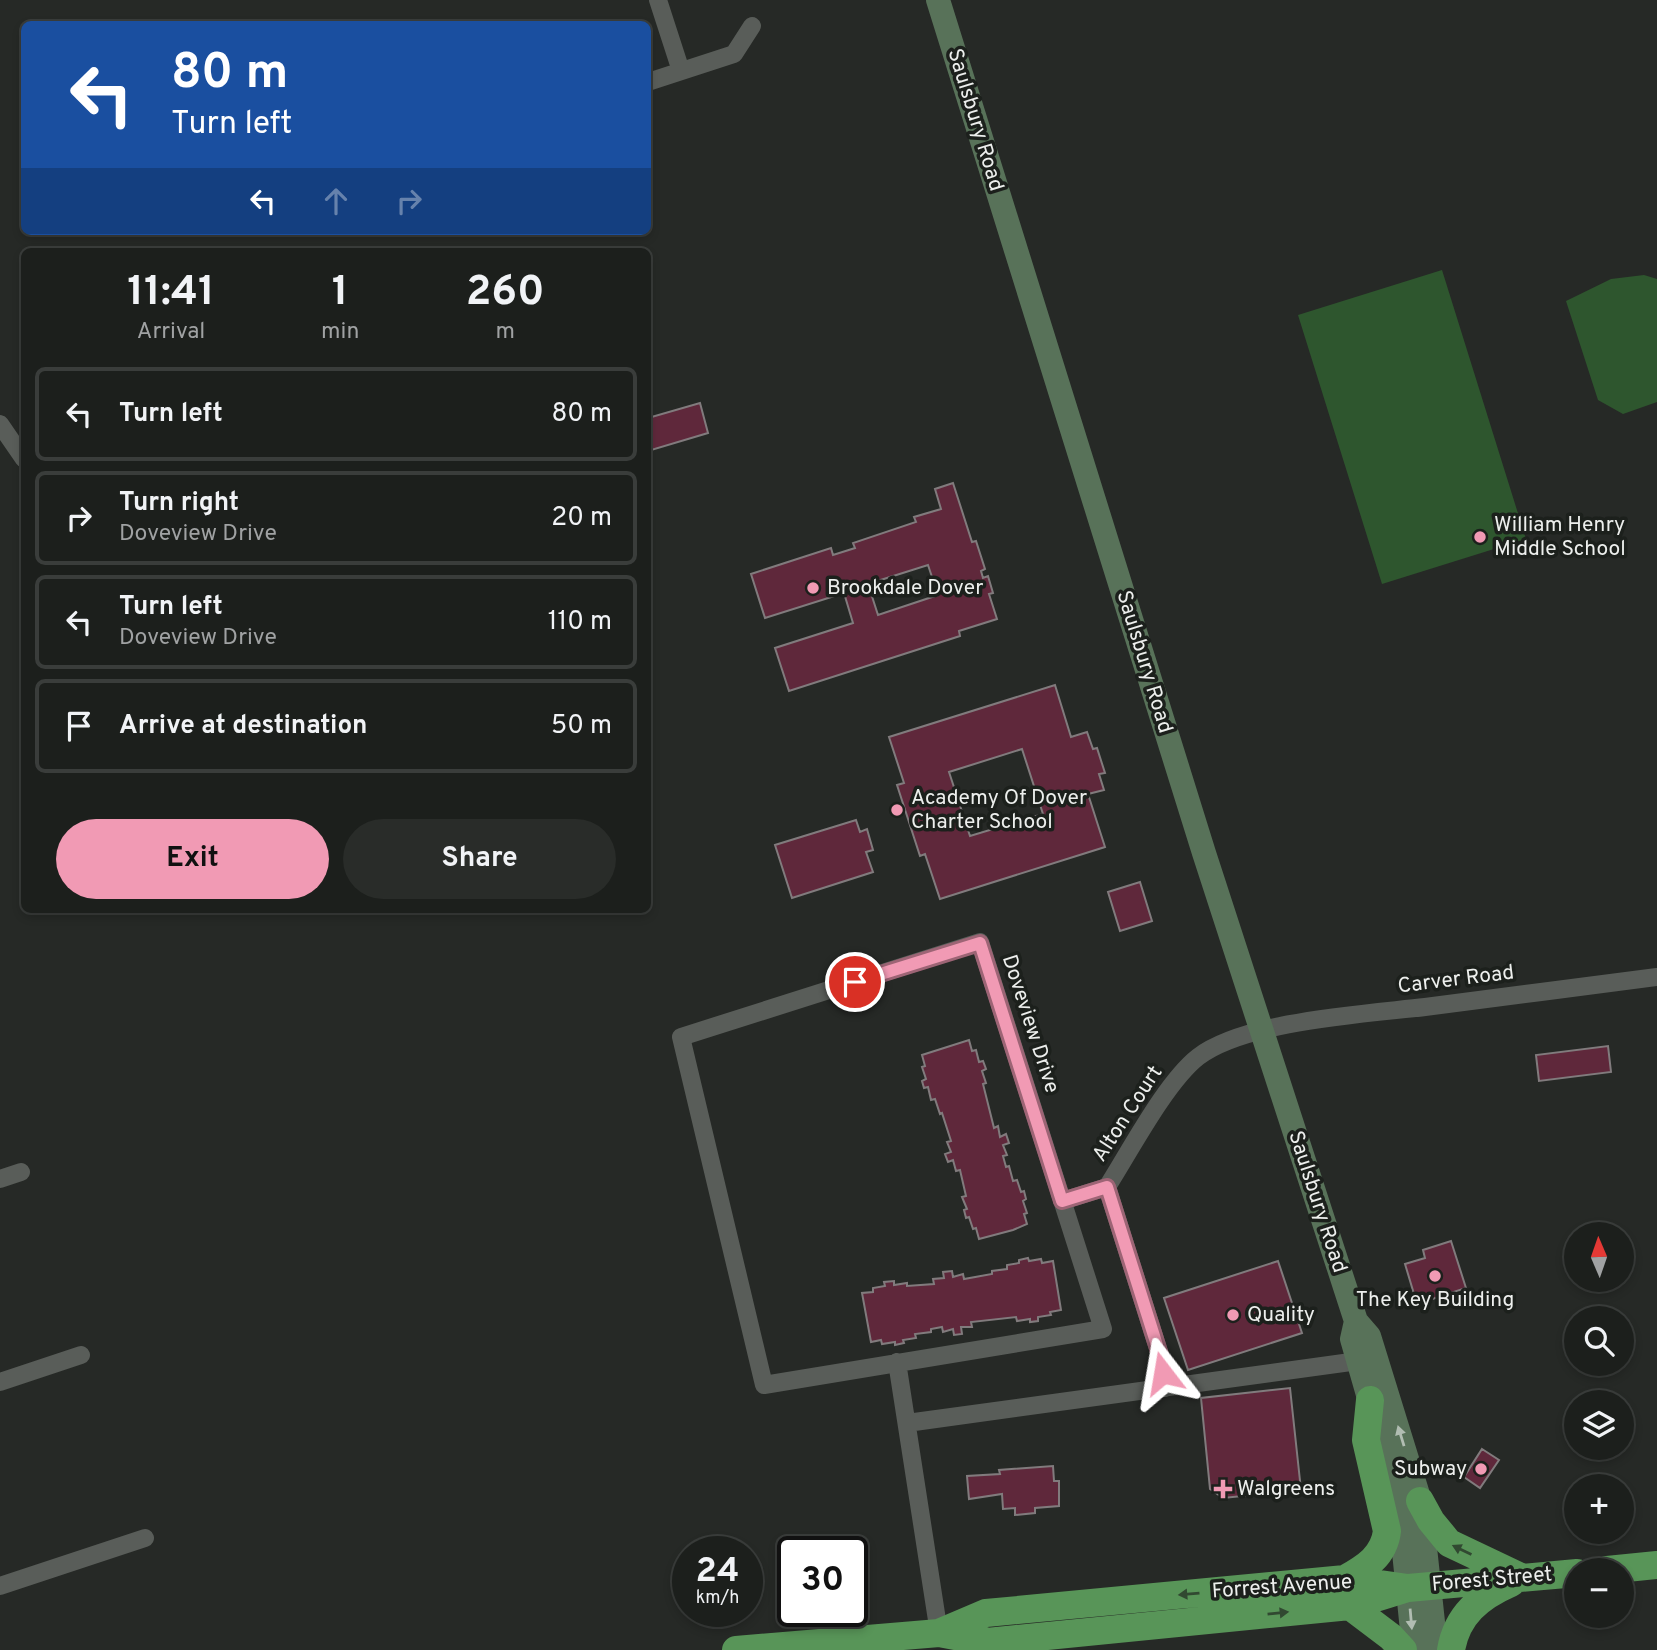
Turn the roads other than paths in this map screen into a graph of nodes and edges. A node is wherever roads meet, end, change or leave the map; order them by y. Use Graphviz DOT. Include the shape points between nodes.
graph roads {
  1 [pos="658,0"];
  2 [pos="938,0"];
  3 [pos="752,26"];
  4 [pos="681,71"];
  5 [pos="651,81"];
  6 [pos="0,424"];
  7 [pos="21,455"];
  8 [pos="1657,977"];
  9 [pos="1262,1031"];
  10 [pos="22,1172"];
  11 [pos="0,1179"];
  12 [pos="1107,1187"];
  13 [pos="1062,1201"];
  14 [pos="1356,1321"];
  15 [pos="81,1355"];
  16 [pos="897,1362"];
  17 [pos="1359,1362"];
  18 [pos="0,1381"];
  19 [pos="1165,1388"];
  20 [pos="1370,1400"];
  21 [pos="906,1423"];
  22 [pos="1420,1501"];
  23 [pos="145,1538"];
  24 [pos="1657,1565"];
  25 [pos="1634,1567"];
  26 [pos="1564,1574"];
  27 [pos="1523,1578"];
  28 [pos="0,1586"];
  29 [pos="1419,1587"];
  30 [pos="1347,1593"];
  31 [pos="939,1633"];
  32 [pos="736,1650"];
  33 [pos="1403,1650"];
  34 [pos="1413,1650"];
  35 [pos="1436,1650"];
  36 [pos="1451,1650"];
  1 -- 4 [label="street"];
  2 -- 9 [label="main road, Saulsbury Road"];
  3 -- 4 [label="street" via="734,54"];
  4 -- 5 [label="street"];
  6 -- 7 [label="street"];
  8 -- 9 [label="street, Carver Road"];
  9 -- 12 [label="street, Alton Court" via="1216,1047 1190,1064"];
  9 -- 14 [label="main road, Saulsbury Road"];
  10 -- 11 [label="street"];
  12 -- 13 [label="street"];
  12 -- 19 [label="street, Alton Court" via="1161,1358"];
  13 -- 16 [label="street, Doveview Drive" via="1103,1329"];
  13 -- 16 [label="street, Doveview Drive" via="980,943 681,1037 764,1385"];
  14 -- 17 [label="main road, Saulsbury Road" via="1352,1339"];
  22 -- 14 [label="main road, Saulsbury Road, one-way" via="1369,1336"];
  15 -- 18 [label="street"];
  16 -- 21 [label="street"];
  17 -- 19 [label="street"];
  17 -- 20 [label="main road, Saulsbury Road"];
  19 -- 21 [label="street"];
  20 -- 29 [label="main road, Saulsbury Road"];
  20 -- 30 [label="highway" via="1366,1440 1386,1541"];
  21 -- 31 [label="street"];
  27 -- 22 [label="highway, one-way" via="1449,1543"];
  22 -- 29 [label="main road, Saulsbury Road"];
  23 -- 28 [label="street"];
  24 -- 25 [label="highway"];
  26 -- 27 [label="highway, Forest Street"];
  27 -- 29 [label="highway, Forest Street"];
  27 -- 36 [label="highway" via="1499,1588 1462,1618"];
  29 -- 30 [label="highway, Forrest Avenue"];
  29 -- 34 [label="main road, one-way"];
  29 -- 35 [label="main road"];
  30 -- 31 [label="highway, Forrest Avenue" via="986,1613"];
  30 -- 33 [label="highway"];
  31 -- 32 [label="highway, Forrest Avenue"];
}
